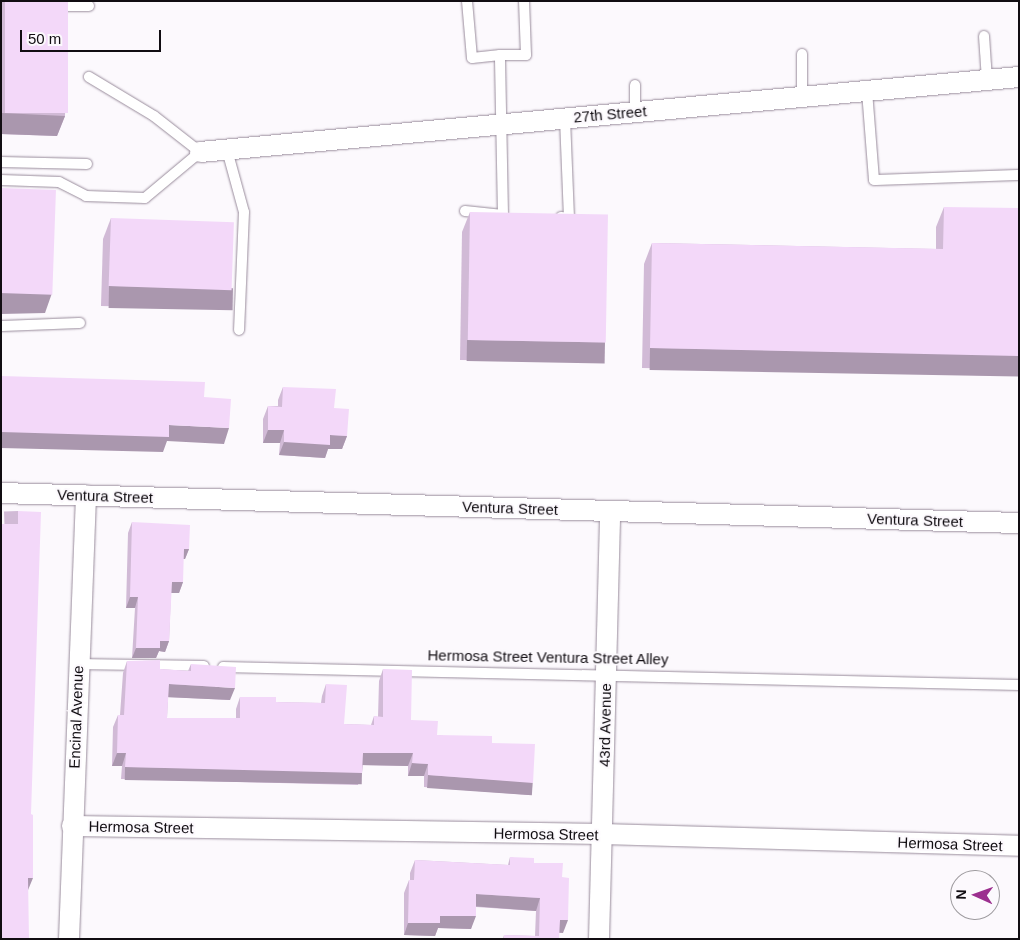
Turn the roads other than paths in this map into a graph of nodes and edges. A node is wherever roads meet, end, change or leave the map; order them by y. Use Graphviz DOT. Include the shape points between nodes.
graph roads {
  1 [pos="467,1"];
  2 [pos="524,1"];
  3 [pos="40,6"];
  4 [pos="89,6"];
  5 [pos="984,36"];
  6 [pos="802,54"];
  7 [pos="500,55"];
  8 [pos="89,77"];
  9 [pos="1019,77"];
  10 [pos="987,80"];
  11 [pos="636,85"];
  12 [pos="867,91"];
  13 [pos="802,97"];
  14 [pos="636,112"];
  15 [pos="565,119"];
  16 [pos="503,124"];
  17 [pos="227,150"];
  18 [pos="200,152"];
  19 [pos="1,162"];
  20 [pos="87,164"];
  21 [pos="1019,174"];
  22 [pos="1,180"];
  23 [pos="465,211"];
  24 [pos="550,217"];
  25 [pos="80,323"];
  26 [pos="1,326"];
  27 [pos="239,330"];
  28 [pos="1,493"];
  29 [pos="86,495"];
  30 [pos="610,511"];
  31 [pos="1019,523"];
  32 [pos="77,664"];
  33 [pos="606,673"];
  34 [pos="1019,685"];
  35 [pos="72,826"];
  36 [pos="602,834"];
  37 [pos="1019,846"];
  38 [pos="69,939"];
  39 [pos="600,939"];
  1 -- 7 [label="lane" via="472,58"];
  2 -- 7 [label="lane" via="526,55"];
  3 -- 4 [label="lane"];
  5 -- 10 [label="lane"];
  6 -- 13 [label="lane"];
  7 -- 16 [label="lane"];
  8 -- 18 [label="lane" via="154,116"];
  9 -- 10 [label="street, 27th Street"];
  10 -- 12 [label="street, 27th Street"];
  11 -- 14 [label="lane"];
  12 -- 13 [label="street, 27th Street"];
  12 -- 21 [label="lane" via="874,180"];
  13 -- 14 [label="street, 27th Street"];
  14 -- 15 [label="street, 27th Street"];
  15 -- 16 [label="street, 27th Street"];
  15 -- 24 [label="lane" via="569,218"];
  16 -- 17 [label="street, 27th Street"];
  16 -- 23 [label="lane" via="507,215"];
  17 -- 18 [label="street, 27th Street"];
  17 -- 27 [label="lane" via="244,212"];
  18 -- 22 [label="lane" via="145,198 86,196 60,182"];
  19 -- 20 [label="lane"];
  25 -- 26 [label="lane"];
  28 -- 29 [label="street, Ventura Street"];
  29 -- 30 [label="street, Ventura Street"];
  29 -- 32 [label="street, Encinal Avenue"];
  30 -- 31 [label="street, Ventura Street"];
  30 -- 33 [label="street, 43rd Avenue"];
  32 -- 33 [label="lane, Hermosa Street Ventura Street Alley"];
  32 -- 35 [label="street, Encinal Avenue"];
  33 -- 34 [label="lane, Hermosa Street Ventura Street Alley"];
  33 -- 36 [label="street, 43rd Avenue"];
  35 -- 36 [label="street, Hermosa Street"];
  35 -- 38 [label="street, Encinal Avenue"];
  36 -- 37 [label="street, Hermosa Street"];
  36 -- 39 [label="street, 43rd Avenue"];
}
